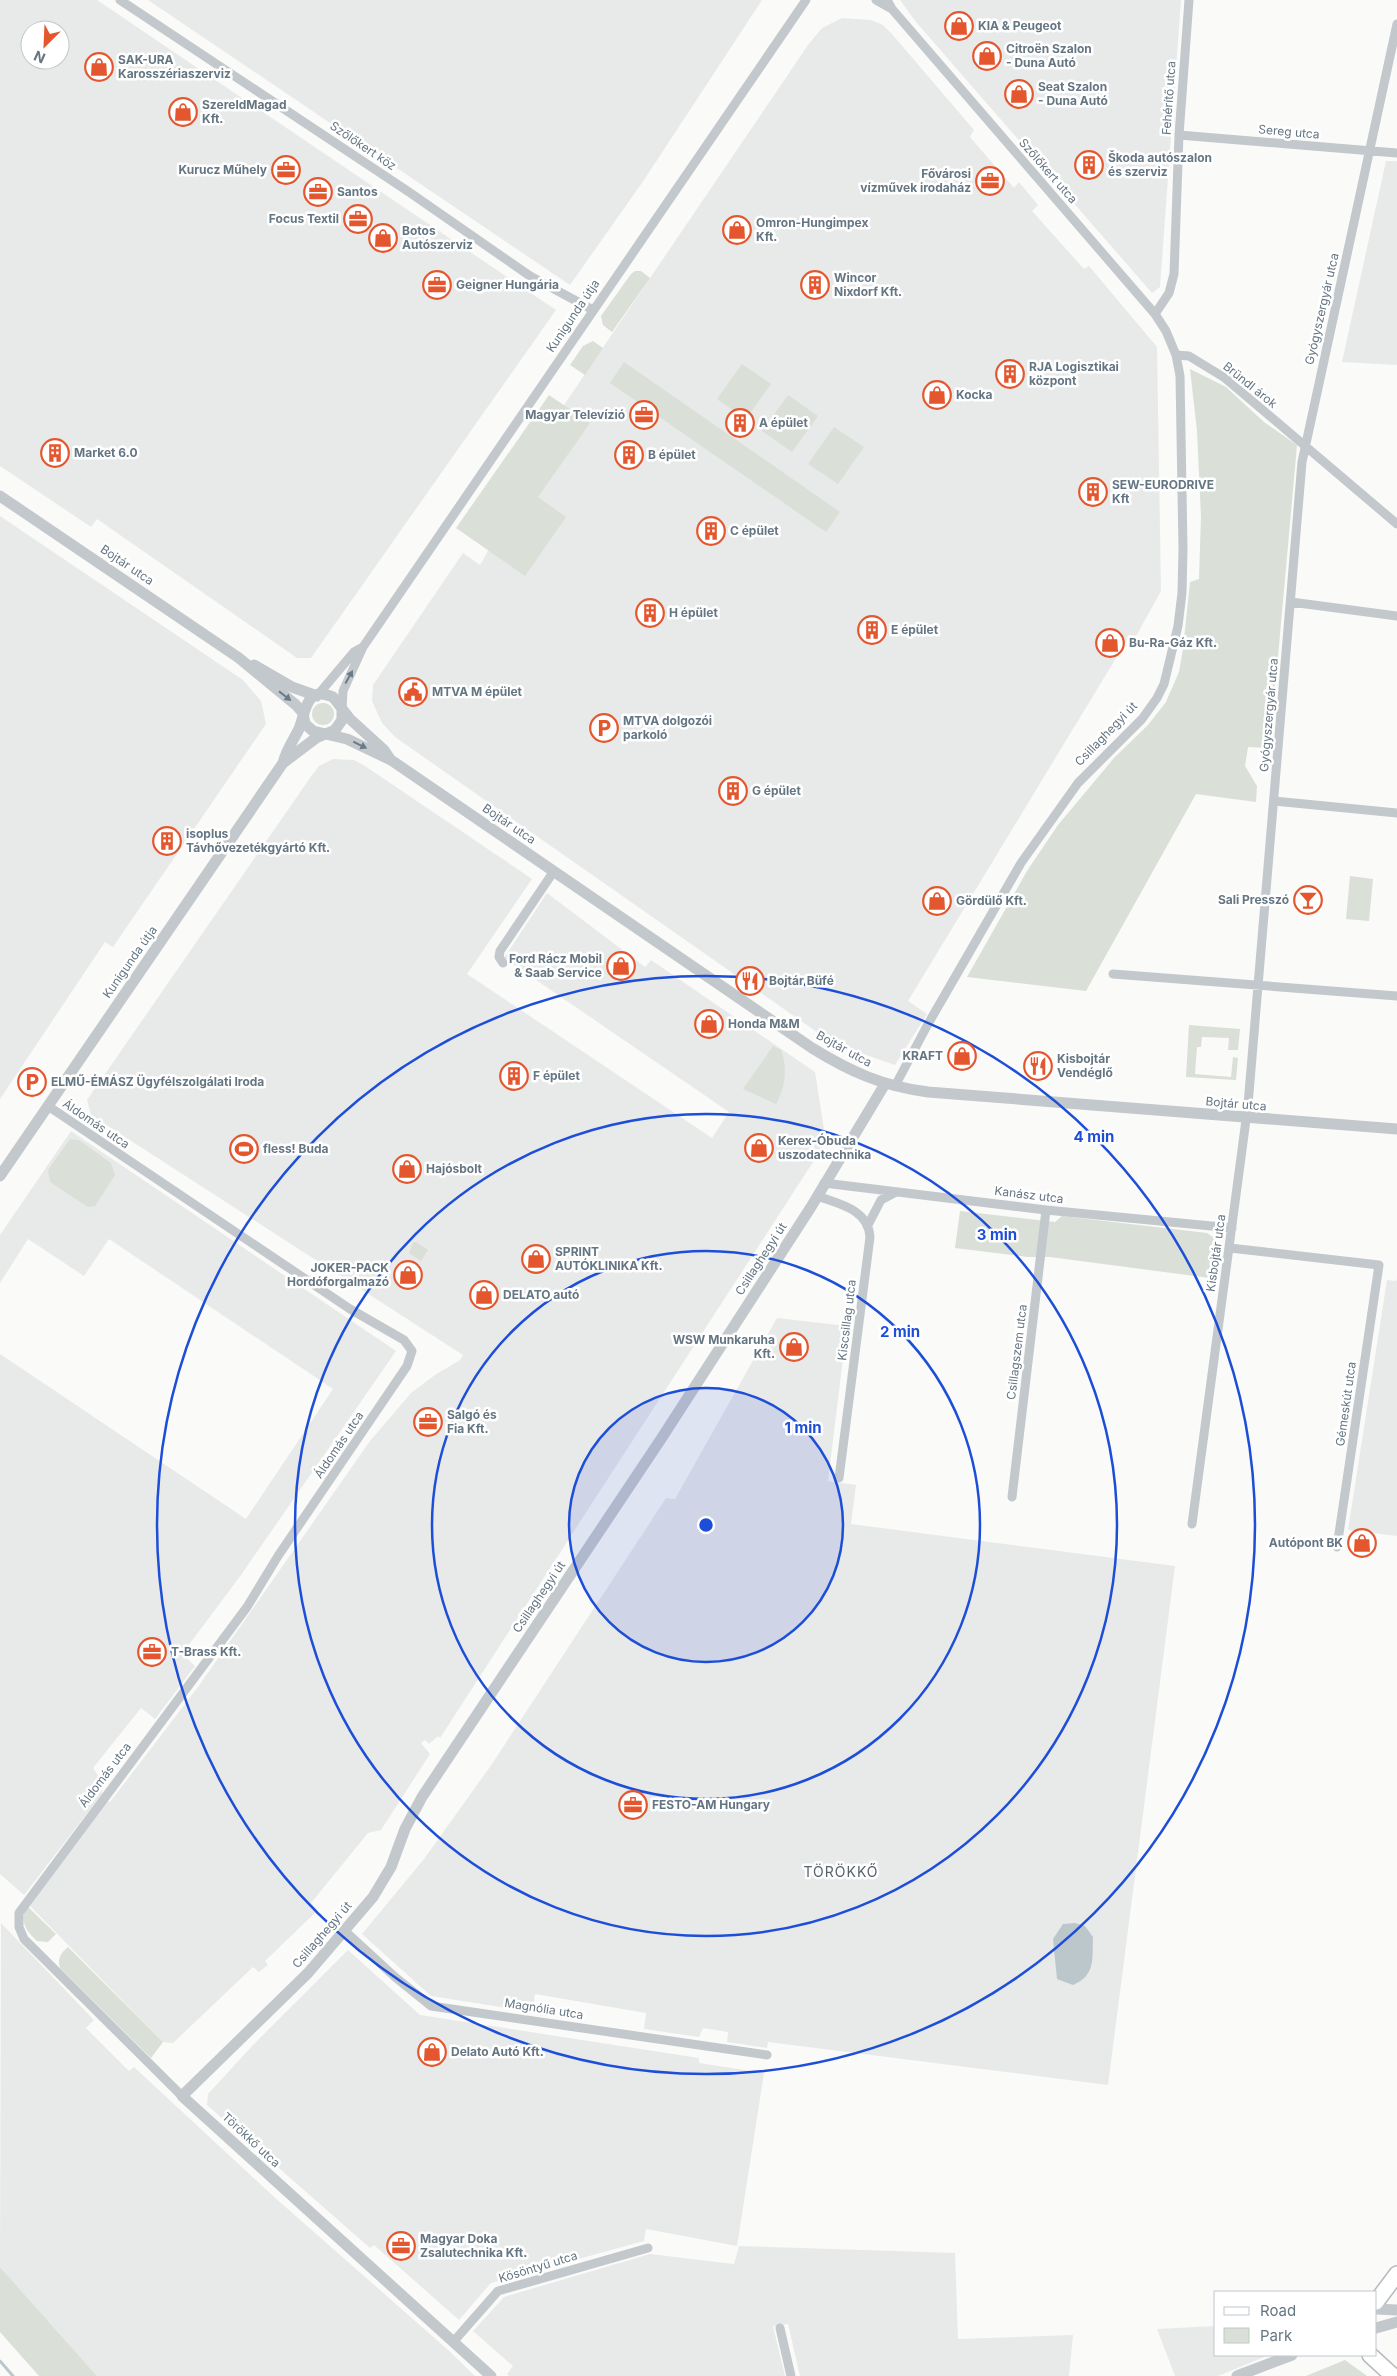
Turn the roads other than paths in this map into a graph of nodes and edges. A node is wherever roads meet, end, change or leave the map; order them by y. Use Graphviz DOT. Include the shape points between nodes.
graph roads {
  1 [pos="120,0"];
  2 [pos="807,0"];
  3 [pos="876,0"];
  4 [pos="888,0"];
  5 [pos="1189,0"];
  6 [pos="892,9"];
  7 [pos="1397,24"];
  8 [pos="1178,135"];
  9 [pos="1370,152"];
  10 [pos="1397,152"];
  11 [pos="594,310"];
  12 [pos="1155,314"];
  13 [pos="1176,355"];
  14 [pos="1304,444"];
  15 [pos="0,496"];
  16 [pos="1397,524"];
  17 [pos="1291,602"];
  18 [pos="1397,616"];
  19 [pos="363,647"];
  20 [pos="239,658"];
  21 [pos="317,696"];
  22 [pos="342,710"];
  23 [pos="303,714"];
  24 [pos="326,734"];
  25 [pos="392,760"];
  26 [pos="283,763"];
  27 [pos="1274,801"];
  28 [pos="1392,812"];
  29 [pos="554,871"];
  30 [pos="503,963"];
  31 [pos="1113,974"];
  32 [pos="1259,985"];
  33 [pos="1397,996"];
  34 [pos="890,1085"];
  35 [pos="48,1106"];
  36 [pos="1247,1118"];
  37 [pos="1397,1129"];
  38 [pos="0,1176"];
  39 [pos="824,1183"];
  40 [pos="896,1192"];
  41 [pos="817,1196"];
  42 [pos="1046,1210"];
  43 [pos="868,1225"];
  44 [pos="1232,1228"];
  45 [pos="1230,1248"];
  46 [pos="839,1478"];
  47 [pos="1012,1498"];
  48 [pos="1192,1524"];
  49 [pos="1337,1547"];
  50 [pos="22,1906"];
  51 [pos="345,1931"];
  52 [pos="766,2055"];
  53 [pos="182,2096"];
  54 [pos="648,2248"];
  55 [pos="1397,2274"];
  56 [pos="1377,2301"];
  57 [pos="1377,2309"];
  58 [pos="1397,2310"];
  59 [pos="1397,2322"];
  60 [pos="780,2328"];
  61 [pos="1377,2328"];
  62 [pos="454,2341"];
  63 [pos="1289,2356"];
  64 [pos="1371,2356"];
  65 [pos="1396,2375"];
  66 [pos="491,2376"];
  67 [pos="791,2376"];
  68 [pos="1237,2376"];
  1 -- 11 [label="street, Szőlőkert köz" via="530,276"];
  2 -- 11 [label="street, Kunigunda útja"];
  3 -- 6 [label="street, Szőlőkert utca"];
  4 -- 6 [label="street, Szőlőkert utca"];
  5 -- 8 [label="street, Fehérítő utca"];
  6 -- 12 [label="street, Szőlőkert utca"];
  7 -- 9 [label="street, Gyógyszergyár utca"];
  8 -- 9 [label="street, Sereg utca"];
  8 -- 12 [label="street, Fehérítő utca" via="1174,274 1169,293"];
  9 -- 10 [label="street, Sereg utca"];
  9 -- 14 [label="street, Gyógyszergyár utca"];
  11 -- 19 [label="street, Kunigunda útja"];
  12 -- 13 [label="street, Szőlőkert utca"];
  13 -- 14 [label="street, Bründl árok" via="1189,356 1225,378"];
  13 -- 34 [label="street, Csillaghegyi út" via="1182,418 1182,593 1164,684 1142,719 1078,783 1021,863"];
  14 -- 16 [label="street, Bründl árok"];
  14 -- 17 [label="street, Gyógyszergyár utca"];
  15 -- 20 [label="street, Bojtár utca"];
  17 -- 18 [label="street"];
  17 -- 27 [label="street, Gyógyszergyár utca"];
  19 -- 21 [label="street, Kunigunda útja" via="354,652"];
  22 -- 19 [label="street, Kunigunda útja, one-way" via="343,690"];
  20 -- 21 [label="street, Bojtár utca"];
  20 -- 23 [label="street, Bojtár utca, one-way"];
  21 -- 22 [label="street" via="333,698"];
  21 -- 23 [label="street, Kunigunda útja" via="309,701"];
  22 -- 24 [label="street, Kunigunda útja" via="339,726"];
  22 -- 25 [label="street, Bojtár utca"];
  23 -- 24 [label="street" via="310,729"];
  23 -- 26 [label="street, Kunigunda útja"];
  24 -- 25 [label="street, Bojtár utca, one-way" via="347,739"];
  24 -- 26 [label="street, Kunigunda útja" via="311,741"];
  25 -- 29 [label="street, Bojtár utca"];
  26 -- 35 [label="street, Kunigunda útja"];
  27 -- 28 [label="street"];
  27 -- 32 [label="street, Gyógyszergyár utca"];
  29 -- 30 [label="street" via="500,951"];
  29 -- 34 [label="street, Bojtár utca" via="812,1048 850,1071"];
  31 -- 32 [label="street"];
  32 -- 33 [label="street"];
  32 -- 36 [label="street, Kisbojtár utca"];
  34 -- 36 [label="street, Bojtár utca" via="928,1092"];
  34 -- 39 [label="street, Csillaghegyi út"];
  35 -- 38 [label="street, Kunigunda útja"];
  35 -- 50 [label="street, Áldomás utca" via="350,1309 404,1340 412,1357 278,1556 248,1607"];
  36 -- 37 [label="street, Bojtár utca"];
  36 -- 44 [label="street, Kisbojtár utca"];
  39 -- 40 [label="street, Kanász utca"];
  39 -- 41 [label="street, Csillaghegyi út"];
  40 -- 42 [label="street, Kanász utca"];
  40 -- 43 [label="street" via="880,1200"];
  41 -- 43 [label="street" via="855,1211"];
  41 -- 51 [label="street, Csillaghegyi út" via="661,1439 422,1797 410,1817 386,1876"];
  42 -- 44 [label="street, Kanász utca"];
  42 -- 47 [label="street, Csillagszem utca"];
  43 -- 46 [label="street, Kiscsillag utca" via="870,1243"];
  44 -- 45 [label="street, Kisbojtár utca"];
  45 -- 48 [label="street, Kisbojtár utca"];
  45 -- 49 [label="street, Gémeskút utca" via="1378,1265"];
  50 -- 53 [label="street, Törökkő utca" via="18,1919 24,1939"];
  51 -- 52 [label="street, Magnólia utca" via="431,2006"];
  51 -- 53 [label="street, Csillaghegyi út"];
  53 -- 62 [label="street, Törökkő utca"];
  54 -- 62 [label="street, Kösöntyű utca" via="498,2291"];
  55 -- 56 [label="main road"];
  57 -- 58 [label="street"];
  59 -- 61 [label="street"];
  60 -- 67 [label="street"];
  62 -- 66 [label="street, Törökkő utca"];
  63 -- 68 [label="street"];
  64 -- 65 [label="main road"];
}
